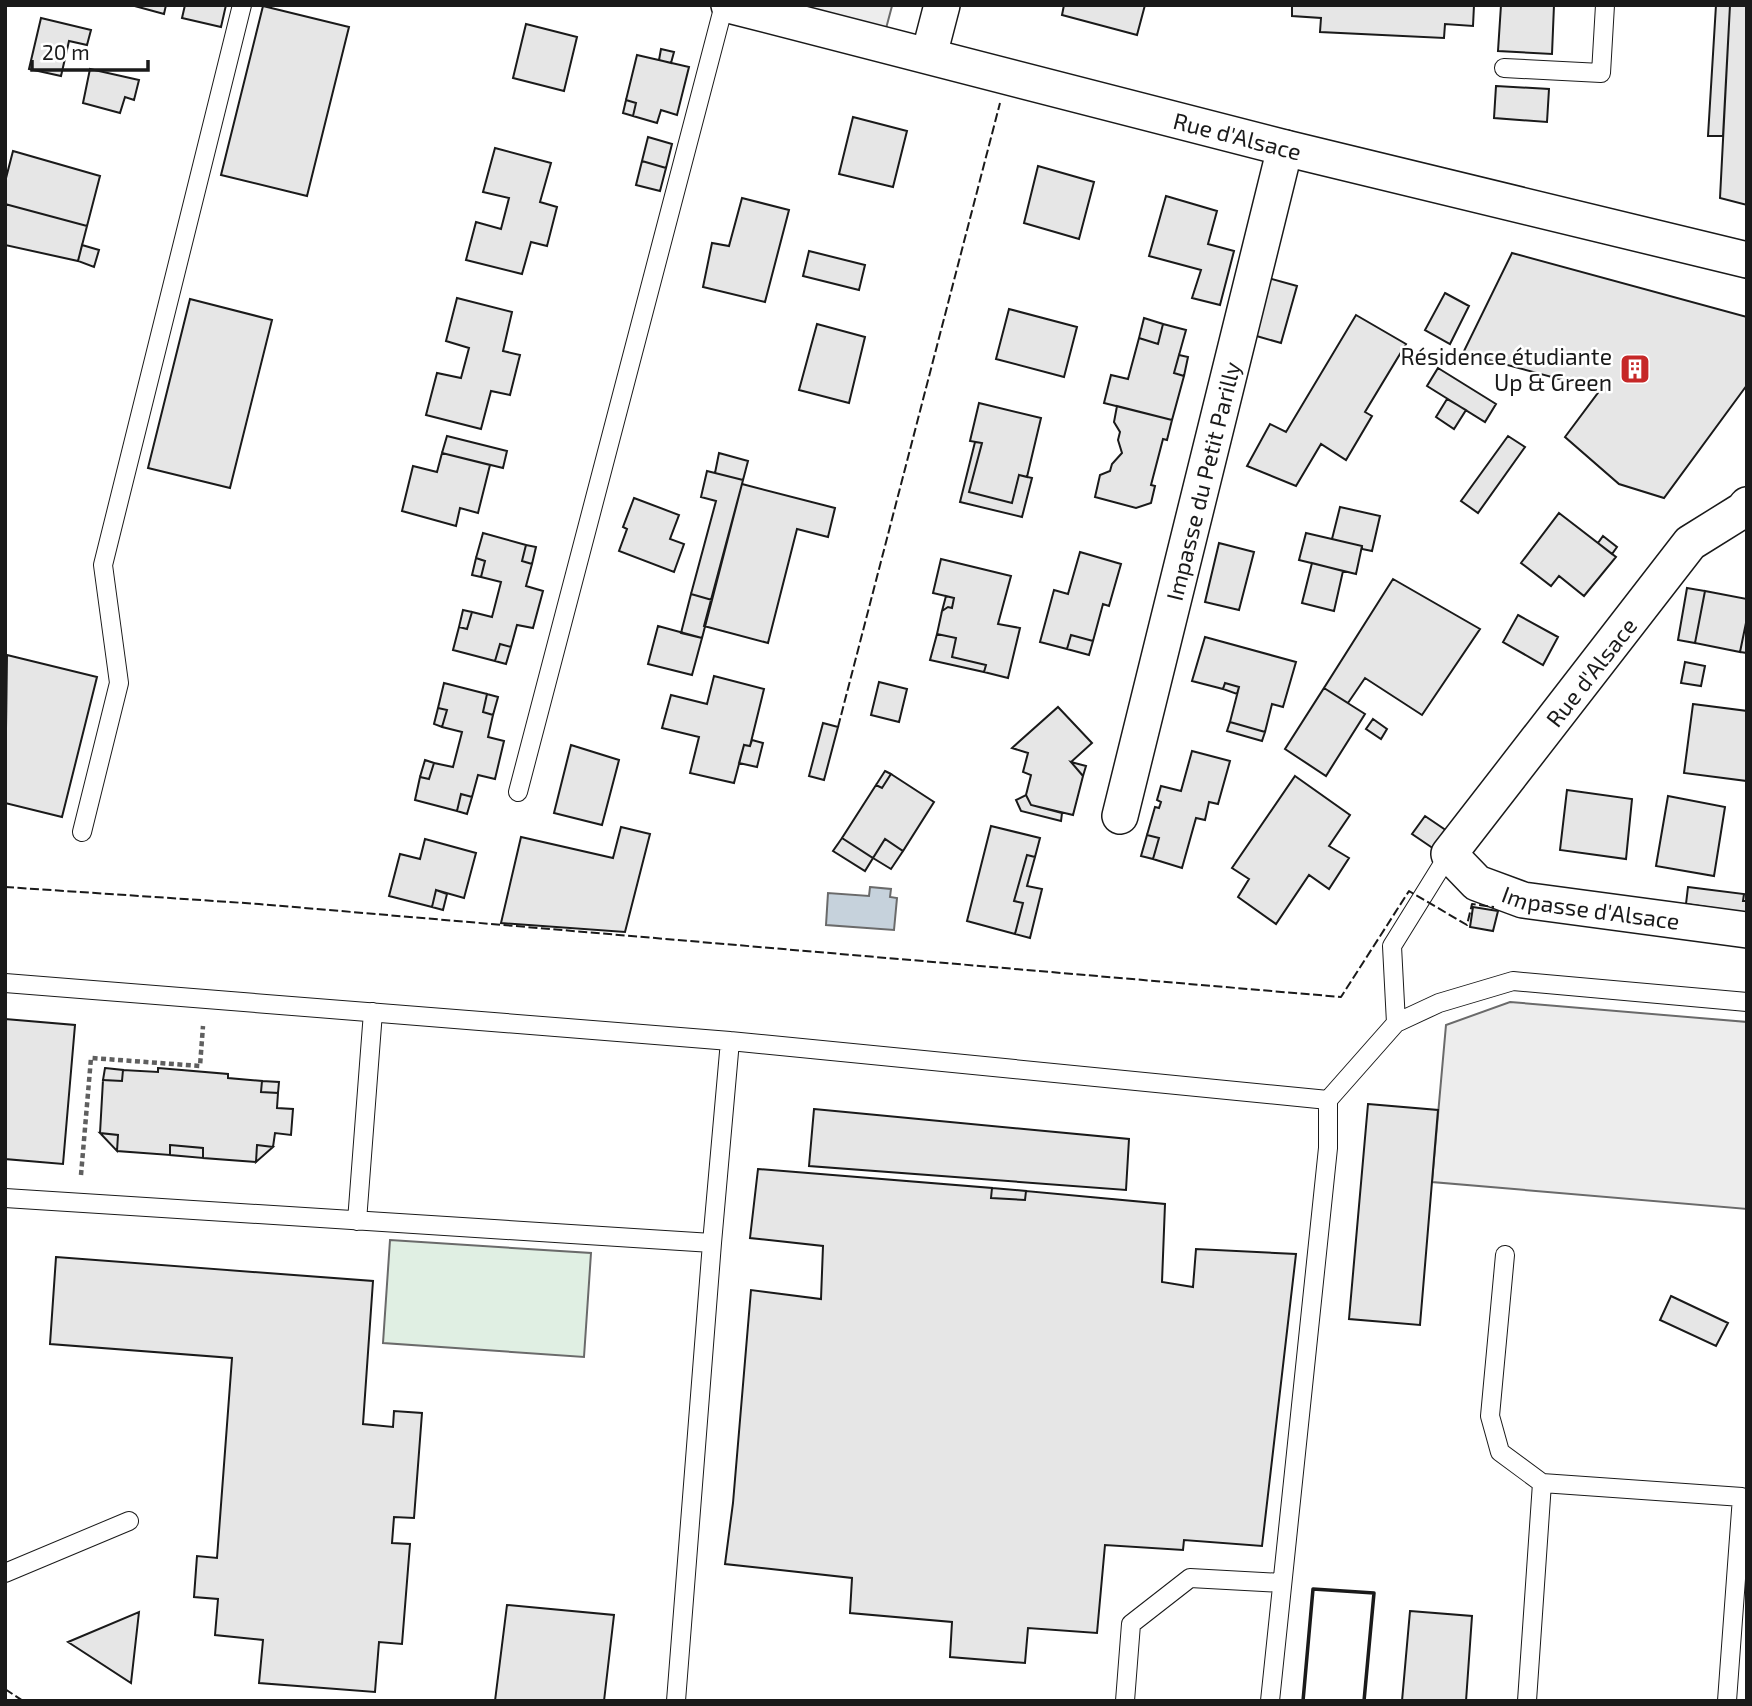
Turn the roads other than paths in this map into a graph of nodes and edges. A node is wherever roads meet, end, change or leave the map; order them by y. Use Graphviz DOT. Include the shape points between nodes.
graph roads {
  1 [pos="242,5"];
  2 [pos="724,5"];
  3 [pos="729,5"];
  4 [pos="942,5"];
  5 [pos="1605,5"];
  6 [pos="929,55"];
  7 [pos="1504,68"];
  8 [pos="1285,148"];
  9 [pos="1747,260"];
  10 [pos="1745,509"];
  11 [pos="518,792"];
  12 [pos="1120,816"];
  13 [pos="82,832"];
  14 [pos="1449,854"];
  15 [pos="1747,930"];
  16 [pos="5,983"];
  17 [pos="1747,1002"];
  18 [pos="373,1012"];
  19 [pos="1396,1023"];
  20 [pos="730,1041"];
  21 [pos="1328,1100"];
  22 [pos="5,1198"];
  23 [pos="357,1221"];
  24 [pos="712,1243"];
  25 [pos="1505,1255"];
  26 [pos="1542,1483"];
  27 [pos="129,1521"];
  28 [pos="5,1573"];
  29 [pos="1282,1583"];
  30 [pos="1741,1585"];
  31 [pos="676,1701"];
  32 [pos="1125,1701"];
  33 [pos="1270,1701"];
  34 [pos="1527,1701"];
  35 [pos="1727,1701"];
  1 -- 13 [label="lane" via="103,565 119,683"];
  2 -- 11 [label="lane"];
  3 -- 6 [label="street, Rue d'Alsace"];
  4 -- 6 [label="street"];
  5 -- 7 [label="lane" via="1601,73"];
  6 -- 8 [label="street, Rue d'Alsace"];
  8 -- 9 [label="street, Rue d'Alsace"];
  8 -- 12 [label="street, Impasse du Petit Parilly"];
  10 -- 14 [label="street, Rue d'Alsace" via="1690,543"];
  14 -- 15 [label="street, Impasse d'Alsace" via="1477,883 1523,900"];
  14 -- 19 [label="lane" via="1392,946"];
  16 -- 18 [label="lane"];
  17 -- 19 [label="lane" via="1513,981 1439,1003"];
  18 -- 20 [label="lane"];
  18 -- 23 [label="lane"];
  19 -- 21 [label="lane"];
  20 -- 21 [label="lane"];
  20 -- 24 [label="lane"];
  21 -- 29 [label="lane" via="1328,1148"];
  22 -- 23 [label="lane"];
  23 -- 24 [label="lane"];
  24 -- 31 [label="lane"];
  25 -- 26 [label="lane" via="1490,1416 1500,1452"];
  26 -- 30 [label="lane" via="1742,1497"];
  26 -- 34 [label="lane"];
  27 -- 28 [label="lane"];
  29 -- 32 [label="lane" via="1190,1578 1131,1624"];
  29 -- 33 [label="lane"];
  30 -- 35 [label="lane"];
}
